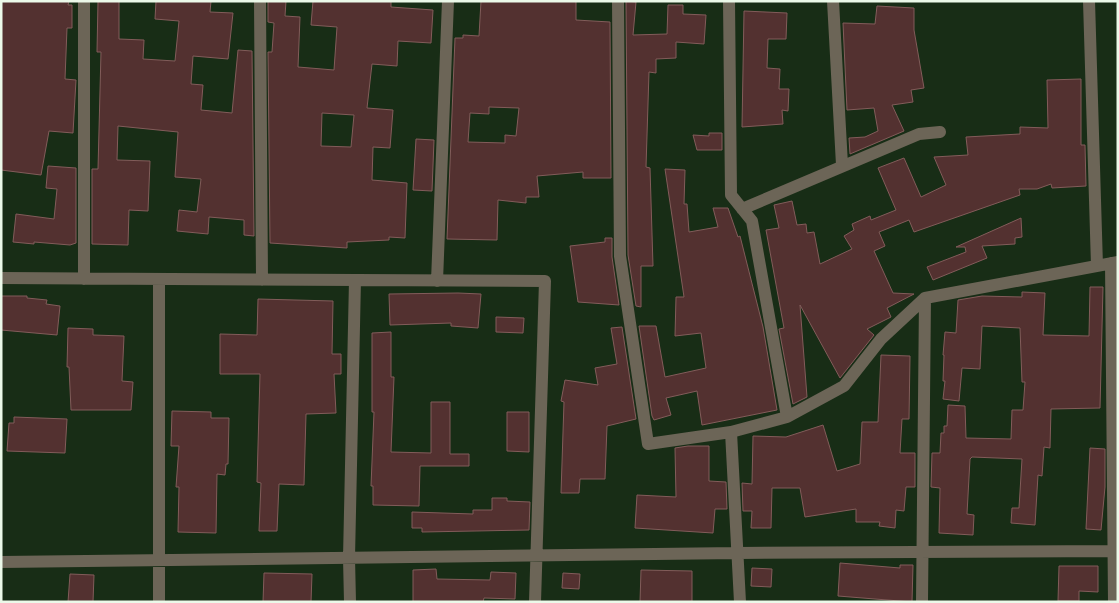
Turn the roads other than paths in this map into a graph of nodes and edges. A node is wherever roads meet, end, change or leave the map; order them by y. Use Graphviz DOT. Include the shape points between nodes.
graph roads {
  1 [pos="84,1"];
  2 [pos="260,1"];
  3 [pos="448,1"];
  4 [pos="618,1"];
  5 [pos="729,1"];
  6 [pos="833,1"];
  7 [pos="1089,1"];
  8 [pos="940,132"];
  9 [pos="842,165"];
  10 [pos="742,209"];
  11 [pos="1114,262"];
  12 [pos="1097,266"];
  13 [pos="1,278"];
  14 [pos="84,278"];
  15 [pos="158,279"];
  16 [pos="262,280"];
  17 [pos="355,280"];
  18 [pos="437,280"];
  19 [pos="925,298"];
  20 [pos="787,417"];
  21 [pos="730,432"];
  22 [pos="922,551"];
  23 [pos="1116,551"];
  24 [pos="738,553"];
  25 [pos="535,556"];
  26 [pos="349,558"];
  27 [pos="160,560"];
  28 [pos="1,562"];
  29 [pos="160,602"];
  30 [pos="350,602"];
  31 [pos="535,602"];
  32 [pos="740,602"];
  33 [pos="922,602"];
  34 [pos="1114,602"];
  1 -- 14 [label="street"];
  2 -- 16 [label="street"];
  3 -- 18 [label="street"];
  4 -- 21 [label="street" via="620,256 648,444"];
  5 -- 10 [label="street" via="731,195"];
  6 -- 9 [label="street"];
  7 -- 12 [label="street"];
  8 -- 9 [label="street" via="919,134 858,162"];
  9 -- 10 [label="street"];
  10 -- 20 [label="street" via="752,221"];
  11 -- 12 [label="street"];
  11 -- 23 [label="street"];
  12 -- 19 [label="street"];
  13 -- 14 [label="street"];
  14 -- 15 [label="street"];
  15 -- 16 [label="street"];
  15 -- 27 [label="street"];
  16 -- 17 [label="street"];
  17 -- 18 [label="street"];
  17 -- 26 [label="street"];
  18 -- 25 [label="street" via="545,281"];
  19 -- 20 [label="street" via="880,339 844,386"];
  19 -- 22 [label="street"];
  20 -- 21 [label="street"];
  21 -- 24 [label="street"];
  22 -- 23 [label="street"];
  22 -- 24 [label="street"];
  22 -- 33 [label="street"];
  23 -- 34 [label="street"];
  24 -- 25 [label="street"];
  24 -- 32 [label="street"];
  25 -- 26 [label="street"];
  25 -- 31 [label="street"];
  26 -- 27 [label="street"];
  26 -- 30 [label="street"];
  27 -- 28 [label="street"];
  27 -- 29 [label="street"];
}
